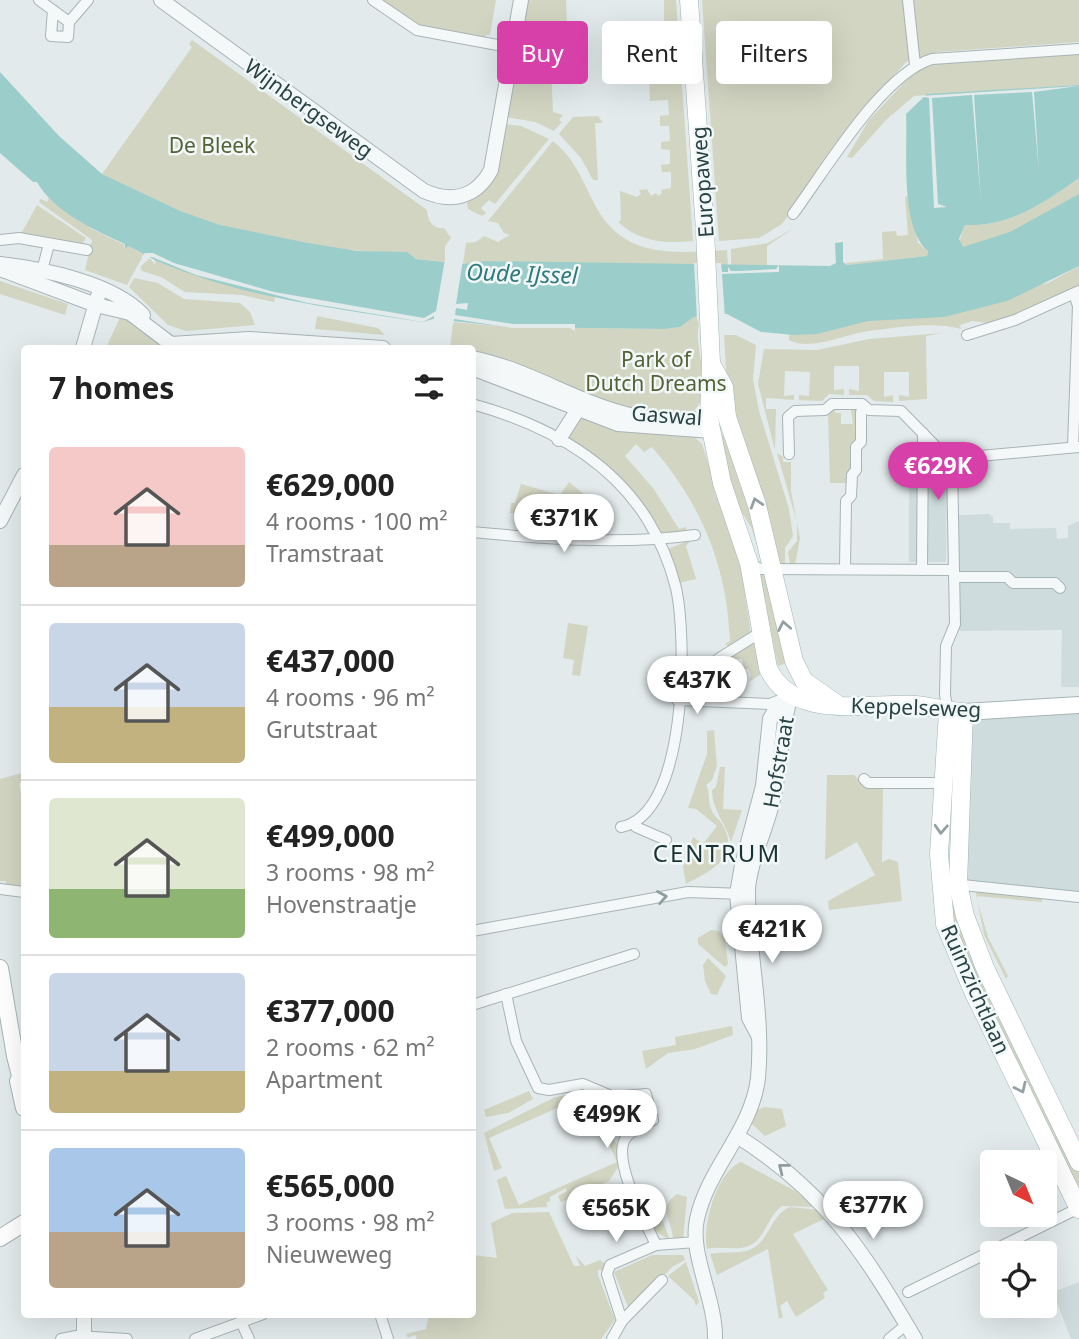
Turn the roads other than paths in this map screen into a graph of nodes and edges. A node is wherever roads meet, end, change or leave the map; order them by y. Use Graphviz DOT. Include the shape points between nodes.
graph roads {
  1 [pos="39,0"];
  2 [pos="88,0"];
  3 [pos="161,0"];
  4 [pos="373,0"];
  5 [pos="521,0"];
  6 [pos="689,0"];
  7 [pos="908,0"];
  8 [pos="53,10"];
  9 [pos="518,21"];
  10 [pos="69,22"];
  11 [pos="497,45"];
  12 [pos="1079,49"];
  13 [pos="915,65"];
  14 [pos="507,84"];
  15 [pos="793,214"];
  16 [pos="0,240"];
  17 [pos="49,244"];
  18 [pos="87,250"];
  19 [pos="0,267"];
  20 [pos="40,277"];
  21 [pos="97,287"];
  22 [pos="1077,293"];
  23 [pos="96,305"];
  24 [pos="967,335"];
  25 [pos="159,336"];
  26 [pos="84,345"];
  27 [pos="176,345"];
  28 [pos="188,345"];
  29 [pos="338,345"];
  30 [pos="476,359"];
  31 [pos="476,369"];
  32 [pos="581,404"];
  33 [pos="476,405"];
  34 [pos="865,407"];
  35 [pos="716,422"];
  36 [pos="923,433"];
  37 [pos="559,439"];
  38 [pos="1076,447"];
  39 [pos="789,454"];
  40 [pos="969,457"];
  41 [pos="21,481"];
  42 [pos="0,522"];
  43 [pos="476,532"];
  44 [pos="695,535"];
  45 [pos="658,540"];
  46 [pos="749,563"];
  47 [pos="773,569"];
  48 [pos="845,569"];
  49 [pos="922,570"];
  50 [pos="954,574"];
  51 [pos="1060,587"];
  52 [pos="761,632"];
  53 [pos="804,681"];
  54 [pos="791,695"];
  55 [pos="677,700"];
  56 [pos="718,701"];
  57 [pos="837,704"];
  58 [pos="1079,705"];
  59 [pos="772,707"];
  60 [pos="956,712"];
  61 [pos="864,779"];
  62 [pos="944,783"];
  63 [pos="634,822"];
  64 [pos="621,827"];
  65 [pos="666,840"];
  66 [pos="949,884"];
  67 [pos="0,889"];
  68 [pos="21,892"];
  69 [pos="743,894"];
  70 [pos="1079,897"];
  71 [pos="476,930"];
  72 [pos="634,954"];
  73 [pos="0,968"];
  74 [pos="2,993"];
  75 [pos="506,994"];
  76 [pos="476,1003"];
  77 [pos="0,1018"];
  78 [pos="17,1055"];
  79 [pos="21,1076"];
  80 [pos="21,1085"];
  81 [pos="737,1136"];
  82 [pos="1079,1163"];
  83 [pos="1079,1208"];
  84 [pos="21,1225"];
  85 [pos="0,1238"];
  86 [pos="696,1242"];
  87 [pos="656,1245"];
  88 [pos="662,1280"];
  89 [pos="908,1292"];
  90 [pos="76,1318"];
  91 [pos="84,1318"];
  92 [pos="255,1318"];
  93 [pos="381,1318"];
  94 [pos="622,1321"];
  95 [pos="242,1324"];
  96 [pos="907,1324"];
  97 [pos="84,1338"];
  98 [pos="61,1339"];
  99 [pos="127,1339"];
  100 [pos="195,1339"];
  101 [pos="248,1339"];
  102 [pos="388,1339"];
  103 [pos="611,1339"];
  104 [pos="715,1339"];
  105 [pos="889,1339"];
  106 [pos="915,1339"];
  1 -- 8 [label="street"];
  2 -- 10 [label="street"];
  3 -- 14 [label="street, Wijnbergseweg" via="424,191 446,198 464,196 480,185 492,165"];
  4 -- 11 [label="street" via="417,30"];
  5 -- 9 [label="street"];
  6 -- 35 [label="main road, Europaweg" via="711,363 724,387"];
  7 -- 13 [label="street"];
  8 -- 10 [label="street"];
  8 -- 10 [label="street" via="51,36 68,37"];
  12 -- 13 [label="street" via="932,59"];
  13 -- 15 [label="street" via="880,97"];
  16 -- 17 [label="street" via="19,238"];
  17 -- 18 [label="street"];
  17 -- 20 [label="street"];
  19 -- 20 [label="street"];
  20 -- 21 [label="street"];
  20 -- 23 [label="street"];
  21 -- 23 [label="street"];
  21 -- 25 [label="street" via="131,303"];
  22 -- 24 [label="street"];
  22 -- 38 [label="street"];
  23 -- 25 [label="street" via="130,313"];
  23 -- 26 [label="street"];
  25 -- 27 [label="street"];
  28 -- 29 [label="street" via="249,339"];
  30 -- 32 [label="street, Gaswal" via="506,367"];
  31 -- 32 [label="street, Gaswal"];
  32 -- 35 [label="street, Gaswal" via="634,416"];
  32 -- 37 [label="street"];
  33 -- 37 [label="street"];
  34 -- 36 [label="street" via="901,411"];
  34 -- 39 [label="street" via="832,404 825,410 795,411 788,417"];
  34 -- 48 [label="street" via="851,496 846,501"];
  35 -- 46 [label="main road, Europaweg" via="722,483"];
  47 -- 35 [label="main road, Europaweg, one-way" via="757,505"];
  36 -- 49 [label="street"];
  36 -- 50 [label="street" via="954,467"];
  37 -- 45 [label="street" via="583,452 618,483"];
  38 -- 40 [label="street"];
  41 -- 42 [label="street"];
  43 -- 45 [label="street"];
  44 -- 45 [label="street"];
  45 -- 55 [label="street" via="679,607"];
  46 -- 47 [label="street"];
  46 -- 52 [label="main road, Europaweg"];
  47 -- 48 [label="street"];
  53 -- 47 [label="main road, Europaweg, one-way" via="787,640"];
  48 -- 49 [label="street"];
  49 -- 50 [label="street"];
  50 -- 51 [label="street"];
  50 -- 60 [label="street" via="955,625 945,649 945,695"];
  52 -- 54 [label="main road, Europaweg" via="768,668"];
  52 -- 56 [label="street" via="718,659"];
  53 -- 54 [label="street, Hofstraat"];
  53 -- 57 [label="main road, Keppelseweg"];
  54 -- 57 [label="main road, Keppelseweg" via="817,706"];
  54 -- 59 [label="street, Hofstraat"];
  54 -- 69 [label="street, Hofstraat" via="783,722 775,794"];
  55 -- 56 [label="street"];
  55 -- 63 [label="street" via="676,739 667,776 649,808"];
  56 -- 59 [label="street"];
  57 -- 60 [label="main road, Keppelseweg" via="920,705"];
  58 -- 60 [label="main road, Keppelseweg"];
  59 -- 69 [label="street, Hofstraat" via="759,806 741,865"];
  60 -- 62 [label="main road, Ruimzichtlaan"];
  60 -- 66 [label="main road, Ruimzichtlaan"];
  61 -- 62 [label="street" via="868,783"];
  62 -- 66 [label="main road, Ruimzichtlaan, one-way"];
  63 -- 64 [label="street"];
  63 -- 65 [label="street"];
  66 -- 70 [label="street"];
  66 -- 82 [label="main road, Ruimzichtlaan"];
  66 -- 83 [label="main road, Ruimzichtlaan, one-way" via="945,924 953,946"];
  67 -- 68 [label="street"];
  71 -- 69 [label="street, one-way" via="688,892"];
  69 -- 81 [label="street, Hofstraat" via="758,1036 755,1098"];
  72 -- 75 [label="street"];
  73 -- 74 [label="main road"];
  74 -- 78 [label="main road"];
  75 -- 76 [label="street"];
  75 -- 87 [label="street" via="516,1041 538,1088 583,1084 614,1097 646,1094 653,1120 627,1135 622,1148 629,1185"];
  77 -- 78 [label="main road"];
  78 -- 79 [label="main road"];
  78 -- 80 [label="main road"];
  81 -- 86 [label="street, Hofstraat" via="706,1194 697,1219"];
  96 -- 81 [label="street, one-way" via="831,1211 808,1188"];
  83 -- 89 [label="street"];
  84 -- 85 [label="main road"];
  86 -- 87 [label="street"];
  86 -- 104 [label="street, Hofstraat" via="711,1297"];
  87 -- 94 [label="street" via="613,1262 607,1270"];
  88 -- 94 [label="street"];
  90 -- 97 [label="street"];
  91 -- 97 [label="street"];
  92 -- 95 [label="street"];
  93 -- 102 [label="street"];
  94 -- 103 [label="street"];
  95 -- 100 [label="street"];
  95 -- 101 [label="street"];
  96 -- 105 [label="street"];
  96 -- 106 [label="street"];
  97 -- 98 [label="street"];
  97 -- 99 [label="street"];
}
